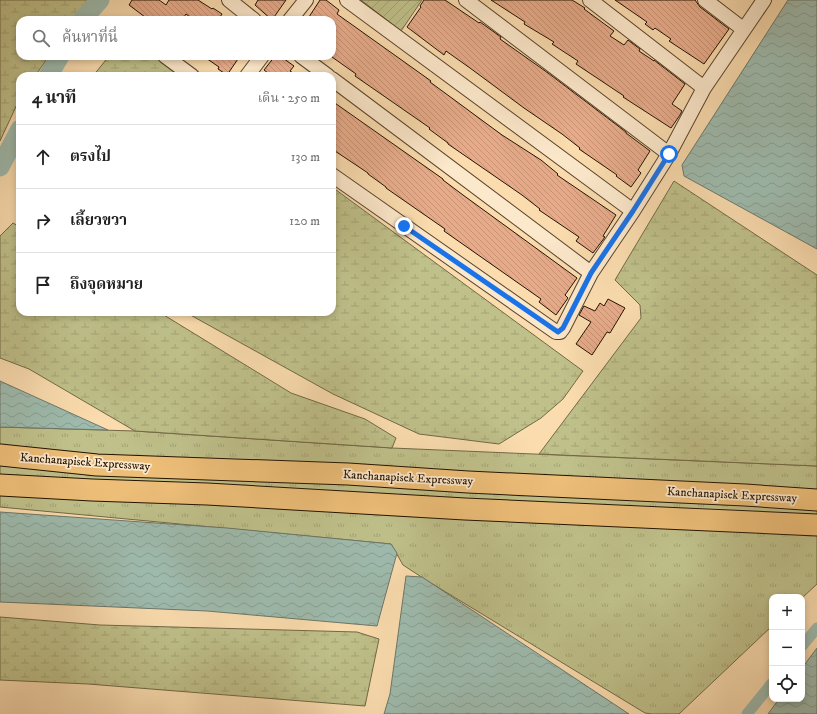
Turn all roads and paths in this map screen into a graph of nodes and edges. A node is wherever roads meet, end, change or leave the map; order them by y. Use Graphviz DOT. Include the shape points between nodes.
graph roads {
  1 [pos="229,0"];
  2 [pos="306,0"];
  3 [pos="347,0"];
  4 [pos="466,0"];
  5 [pos="590,0"];
  6 [pos="705,0"];
  7 [pos="764,0"];
  8 [pos="249,16"];
  9 [pos="293,16"];
  10 [pos="743,30"];
  11 [pos="170,60"];
  12 [pos="259,60"];
  13 [pos="306,60"];
  14 [pos="187,72"];
  15 [pos="250,72"];
  16 [pos="323,72"];
  17 [pos="336,82"];
  18 [pos="704,88"];
  19 [pos="669,154"];
  20 [pos="336,178"];
  21 [pos="633,211"];
  22 [pos="591,273"];
  23 [pos="0,455"];
  24 [pos="0,485"];
  25 [pos="817,500"];
  26 [pos="817,525"];
  1 -- 8 [label="street"];
  2 -- 9 [label="street"];
  3 -- 21 [label="street"];
  4 -- 19 [label="street"];
  5 -- 18 [label="street"];
  6 -- 10 [label="street"];
  7 -- 10 [label="street"];
  10 -- 18 [label="street"];
  11 -- 14 [label="street"];
  12 -- 15 [label="street"];
  13 -- 16 [label="street"];
  17 -- 22 [label="street"];
  18 -- 19 [label="street"];
  19 -- 21 [label="street"];
  20 -- 22 [label="street" via="556,332 563,328"];
  21 -- 22 [label="street"];
  23 -- 25 [label="highway, Kanchanapisek Expressway" via="97,465 348,474"];
  24 -- 26 [label="highway"];
}
